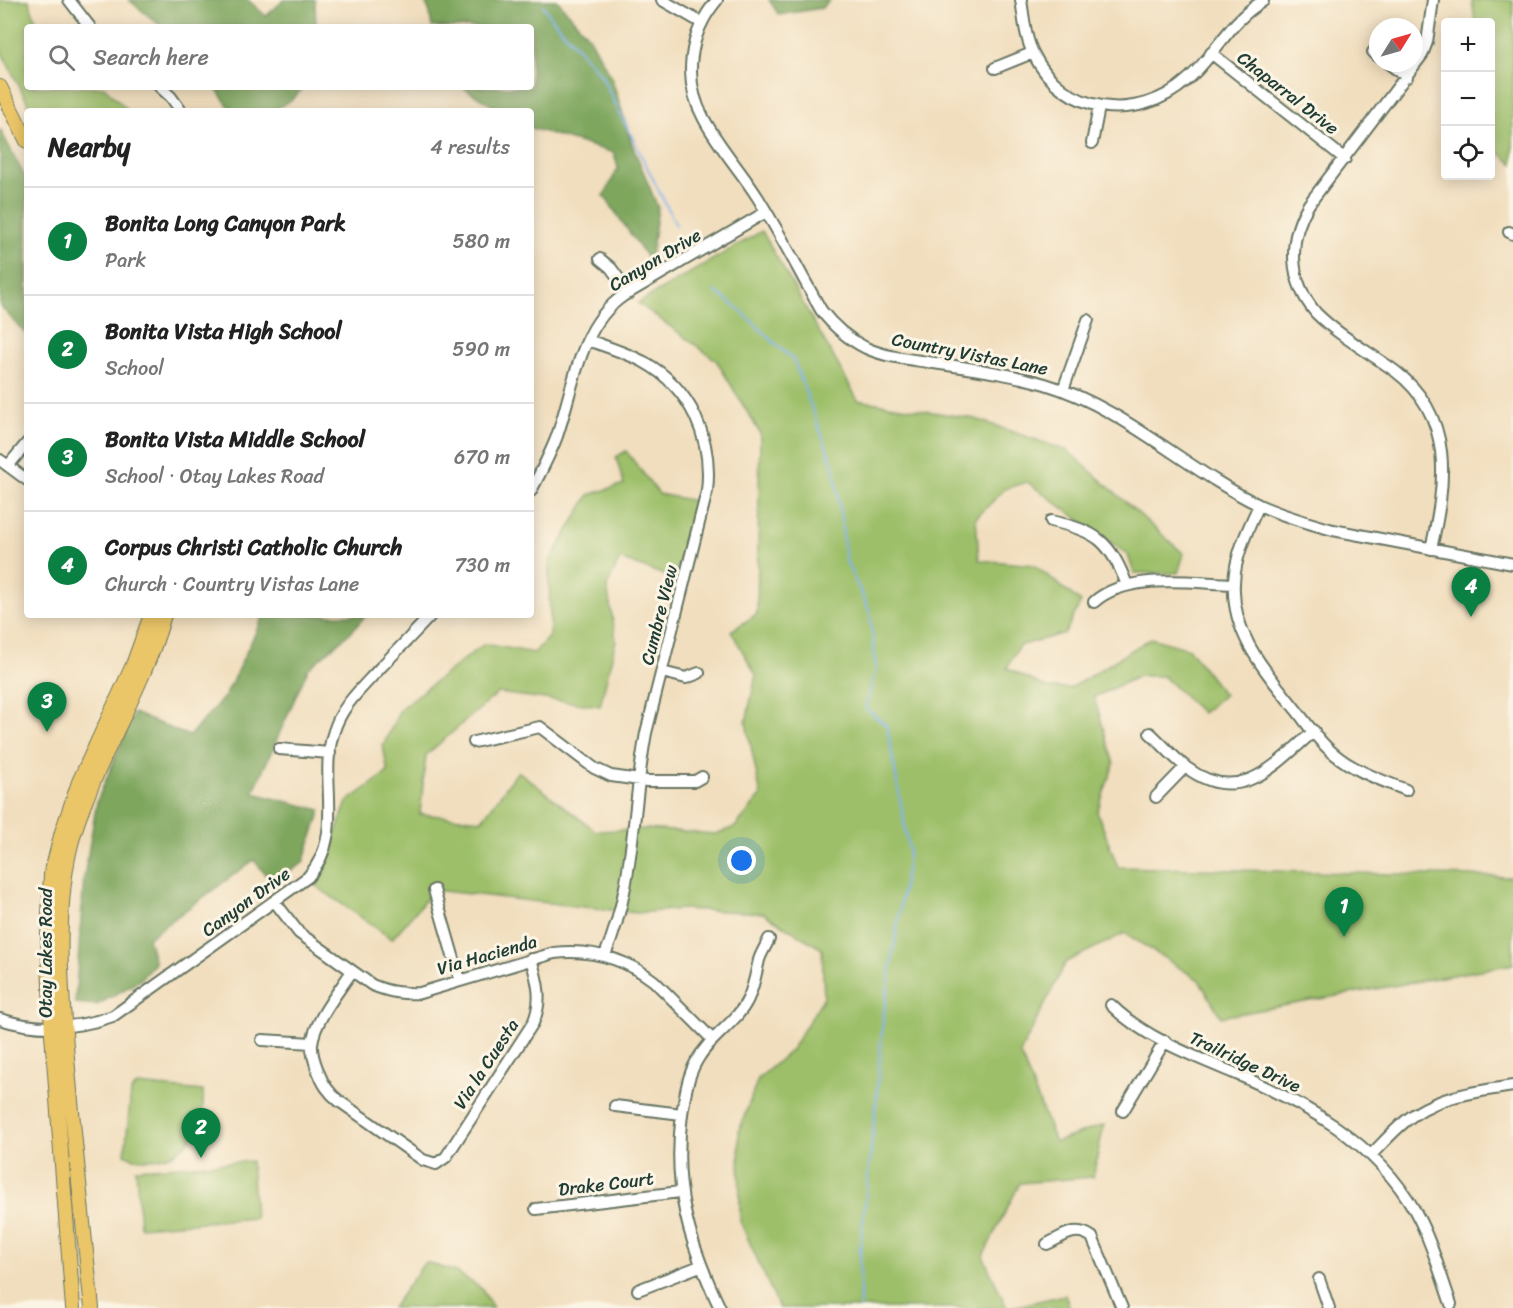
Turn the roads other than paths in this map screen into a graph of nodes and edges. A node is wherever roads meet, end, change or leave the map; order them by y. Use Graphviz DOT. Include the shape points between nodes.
graph roads {
  1 [pos="69,0"];
  2 [pos="662,0"];
  3 [pos="717,0"];
  4 [pos="1021,0"];
  5 [pos="1433,0"];
  6 [pos="1263,1"];
  7 [pos="702,23"];
  8 [pos="88,24"];
  9 [pos="1032,53"];
  10 [pos="1211,53"];
  11 [pos="995,68"];
  12 [pos="1400,72"];
  13 [pos="1407,77"];
  14 [pos="0,87"];
  15 [pos="163,90"];
  16 [pos="1099,107"];
  17 [pos="178,108"];
  18 [pos="24,135"];
  19 [pos="1092,143"];
  20 [pos="1345,159"];
  21 [pos="766,212"];
  22 [pos="600,259"];
  23 [pos="628,293"];
  24 [pos="1088,320"];
  25 [pos="588,340"];
  26 [pos="1063,390"];
  27 [pos="24,445"];
  28 [pos="4,462"];
  29 [pos="24,478"];
  30 [pos="534,485"];
  31 [pos="1259,505"];
  32 [pos="1051,521"];
  33 [pos="1431,549"];
  34 [pos="1513,564"];
  35 [pos="1233,584"];
  36 [pos="1127,585"];
  37 [pos="1094,603"];
  38 [pos="150,618"];
  39 [pos="163,618"];
  40 [pos="428,618"];
  41 [pos="662,672"];
  42 [pos="699,673"];
  43 [pos="1314,731"];
  44 [pos="1150,733"];
  45 [pos="474,742"];
  46 [pos="279,749"];
  47 [pos="330,753"];
  48 [pos="1185,767"];
  49 [pos="702,777"];
  50 [pos="639,780"];
  51 [pos="1406,790"];
  52 [pos="1156,797"];
  53 [pos="434,890"];
  54 [pos="275,902"];
  55 [pos="769,939"];
  56 [pos="605,955"];
  57 [pos="531,959"];
  58 [pos="352,971"];
  59 [pos="460,980"];
  60 [pos="1111,1005"];
  61 [pos="0,1019"];
  62 [pos="58,1027"];
  63 [pos="712,1039"];
  64 [pos="262,1040"];
  65 [pos="1165,1041"];
  66 [pos="312,1043"];
  67 [pos="1513,1086"];
  68 [pos="615,1106"];
  69 [pos="1123,1111"];
  70 [pos="682,1114"];
  71 [pos="1371,1155"];
  72 [pos="680,1192"];
  73 [pos="536,1209"];
  74 [pos="1047,1244"];
  75 [pos="700,1266"];
  76 [pos="1319,1279"];
  77 [pos="638,1290"];
  78 [pos="1451,1304"];
  79 [pos="73,1308"];
  80 [pos="92,1308"];
  81 [pos="720,1308"];
  82 [pos="1122,1308"];
  83 [pos="1329,1308"];
  1 -- 8 [label="street"];
  2 -- 7 [label="street"];
  3 -- 7 [label="street, Country Vistas Lane"];
  4 -- 9 [label="street"];
  5 -- 13 [label="street" via="1425,48"];
  6 -- 10 [label="street" via="1245,12"];
  7 -- 21 [label="street, Country Vistas Lane" via="691,61 696,101 704,120"];
  9 -- 11 [label="street"];
  9 -- 16 [label="street" via="1060,87"];
  10 -- 16 [label="street" via="1188,80 1158,99 1131,107"];
  10 -- 20 [label="street, Chaparral Drive"];
  12 -- 13 [label="street"];
  13 -- 20 [label="street"];
  14 -- 18 [label="main road"];
  15 -- 17 [label="street"];
  16 -- 19 [label="street"];
  20 -- 33 [label="street" via="1300,221 1293,248 1296,276 1316,313 1405,380 1431,416 1441,445 1443,476"];
  21 -- 23 [label="street, Canyon Drive"];
  21 -- 26 [label="street, Country Vistas Lane" via="821,310 856,342 888,356 1012,376"];
  22 -- 23 [label="street"];
  23 -- 25 [label="street, Canyon Drive" via="603,314"];
  24 -- 26 [label="street"];
  25 -- 30 [label="street, Canyon Drive" via="557,436"];
  25 -- 41 [label="street, Cumbre View" via="644,362 670,381 696,417 706,448 707,491"];
  26 -- 31 [label="street, Country Vistas Lane" via="1108,410"];
  27 -- 28 [label="street"];
  28 -- 29 [label="street"];
  31 -- 33 [label="street, Country Vistas Lane" via="1333,530"];
  31 -- 35 [label="street" via="1245,536"];
  32 -- 36 [label="street" via="1076,526 1104,543"];
  33 -- 34 [label="street, Country Vistas Lane"];
  35 -- 36 [label="street"];
  35 -- 43 [label="street" via="1239,621 1249,647"];
  36 -- 37 [label="street"];
  38 -- 62 [label="main road, Otay Lakes Road" via="79,782 51,875 48,935"];
  39 -- 62 [label="main road, Otay Lakes Road" via="144,671 90,787 74,834 63,878"];
  40 -- 47 [label="street, Canyon Drive" via="352,698 339,717"];
  41 -- 42 [label="street" via="686,678"];
  41 -- 50 [label="street, Cumbre View"];
  43 -- 48 [label="street" via="1270,769 1248,782 1218,783"];
  43 -- 51 [label="street" via="1331,752 1348,764"];
  44 -- 48 [label="street"];
  45 -- 50 [label="street" via="540,727 594,768 611,776"];
  46 -- 47 [label="street"];
  47 -- 54 [label="street, Canyon Drive" via="330,815 324,851 308,877"];
  48 -- 52 [label="street"];
  49 -- 50 [label="street" via="695,781"];
  50 -- 56 [label="street, Cumbre View" via="622,905"];
  53 -- 59 [label="street"];
  54 -- 58 [label="street, Via Hacienda" via="299,933"];
  54 -- 62 [label="street, Canyon Drive" via="119,1012 104,1019"];
  55 -- 63 [label="street" via="747,1001"];
  56 -- 57 [label="street, Via Hacienda" via="571,952"];
  56 -- 63 [label="street, Via Hacienda" via="654,981"];
  57 -- 59 [label="street, Via Hacienda"];
  57 -- 66 [label="street, Via la Cuesta" via="539,995 539,1010 533,1023 446,1157 436,1164 423,1160 328,1092 314,1060"];
  58 -- 59 [label="street, Via Hacienda" via="379,988 404,994"];
  58 -- 66 [label="street" via="328,1007"];
  60 -- 65 [label="street, Trailridge Drive"];
  61 -- 62 [label="street, Canyon Drive"];
  62 -- 79 [label="main road, Otay Lakes Road"];
  62 -- 80 [label="main road, Otay Lakes Road"];
  63 -- 70 [label="street" via="691,1073"];
  64 -- 66 [label="street"];
  65 -- 69 [label="street"];
  65 -- 71 [label="street, Trailridge Drive" via="1277,1092 1342,1131"];
  67 -- 71 [label="street" via="1443,1100 1415,1113"];
  68 -- 70 [label="street"];
  70 -- 72 [label="street"];
  71 -- 78 [label="street, Trailridge Drive" via="1393,1178 1415,1211"];
  72 -- 73 [label="street, Drake Court"];
  72 -- 75 [label="street"];
  74 -- 82 [label="street" via="1072,1232 1085,1232 1092,1237"];
  75 -- 77 [label="street"];
  75 -- 81 [label="street"];
  76 -- 83 [label="street"];
}
